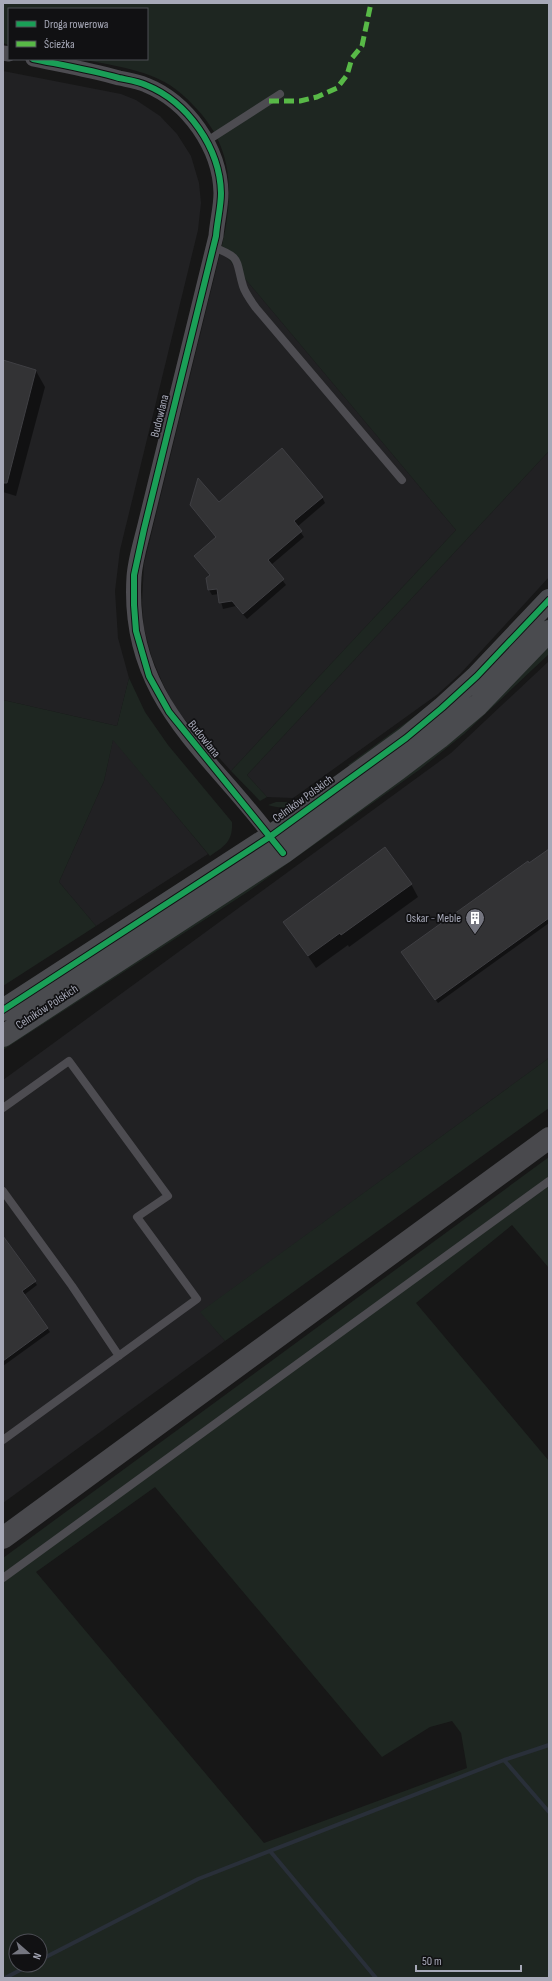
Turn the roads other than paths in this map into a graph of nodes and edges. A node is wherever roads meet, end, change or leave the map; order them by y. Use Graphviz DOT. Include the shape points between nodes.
graph roads {
  1 [pos="38,60"];
  2 [pos="280,94"];
  3 [pos="207,141"];
  4 [pos="213,246"];
  5 [pos="402,480"];
  6 [pos="549,600"];
  7 [pos="549,631"];
  8 [pos="277,844"];
  9 [pos="3,1010"];
  10 [pos="3,1036"];
  11 [pos="3,1108"];
  12 [pos="549,1138"];
  13 [pos="549,1181"];
  14 [pos="3,1191"];
  15 [pos="118,1356"];
  16 [pos="3,1440"];
  17 [pos="3,1538"];
  18 [pos="3,1578"];
  1 -- 3 [label="street, Budowlana" via="145,84 162,93 188,115"];
  2 -- 3 [label="lane"];
  3 -- 4 [label="street, Budowlana" via="216,160 221,194"];
  4 -- 5 [label="lane" via="231,254 238,261 243,287 256,308"];
  4 -- 8 [label="street, Budowlana" via="134,576 136,631 149,676 169,712"];
  6 -- 8 [label="street, Celników Polskich" via="494,659 442,708"];
  7 -- 8 [label="street, Celników Polskich" via="489,694 440,738"];
  8 -- 9 [label="street, Celników Polskich"];
  8 -- 10 [label="street, Celników Polskich"];
  11 -- 15 [label="lane" via="69,1060 168,1196 137,1217 197,1299"];
  12 -- 17 [label="highway"];
  13 -- 18 [label="lane"];
  14 -- 15 [label="lane" via="72,1286"];
  15 -- 16 [label="lane"];
}
